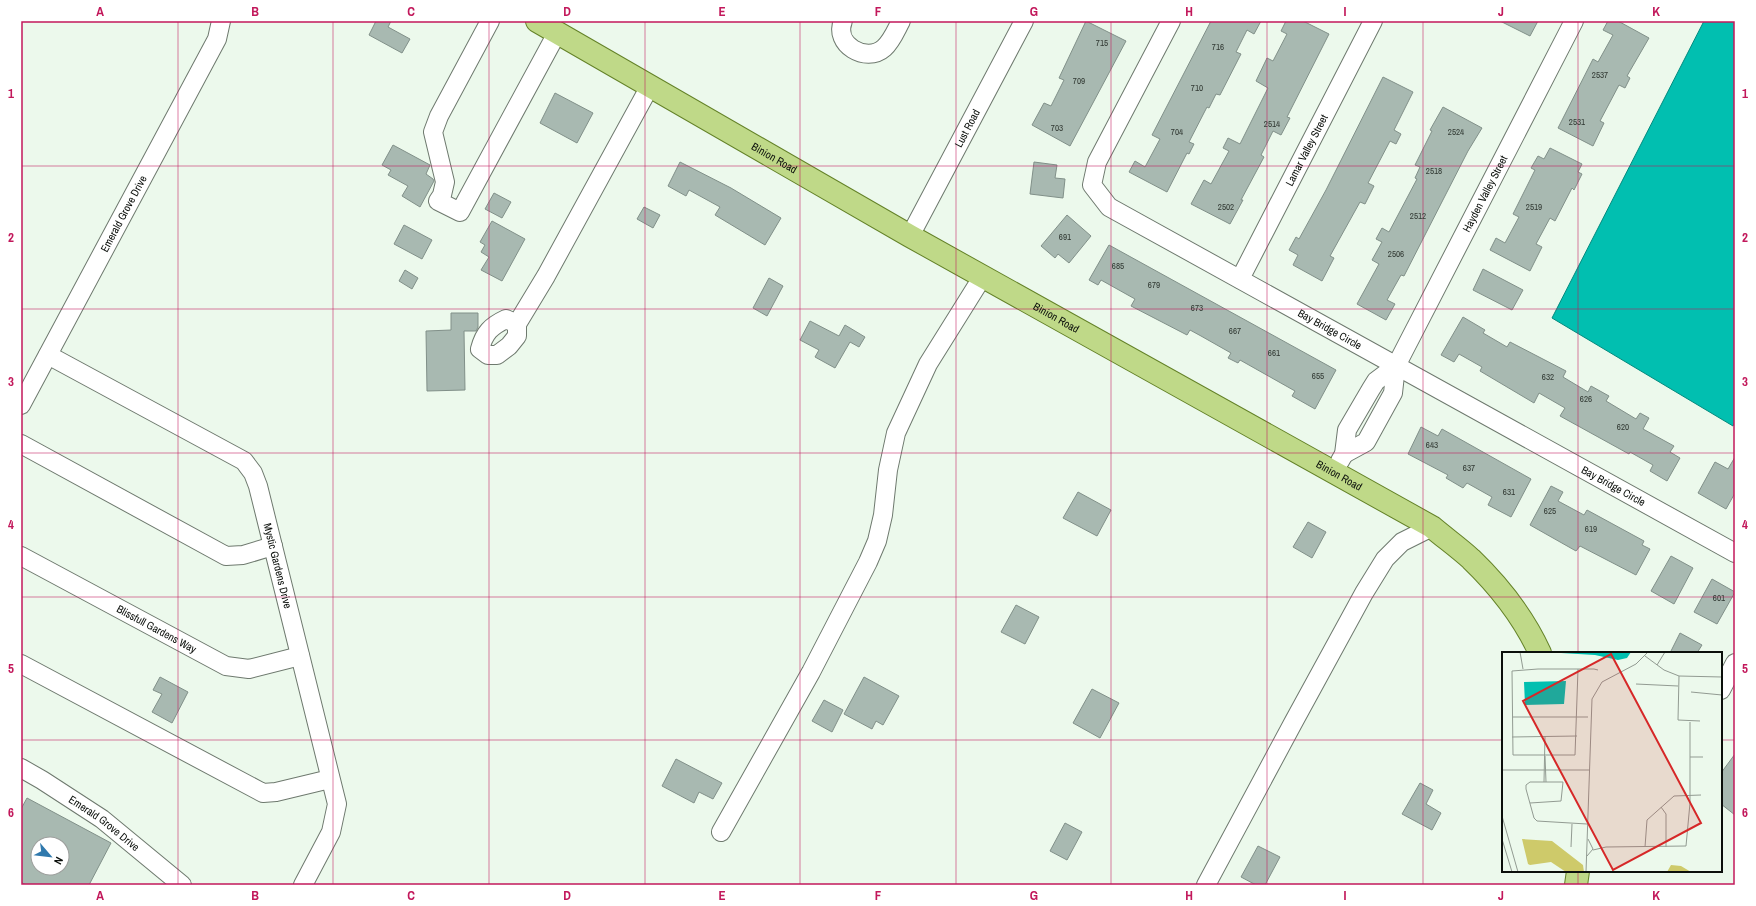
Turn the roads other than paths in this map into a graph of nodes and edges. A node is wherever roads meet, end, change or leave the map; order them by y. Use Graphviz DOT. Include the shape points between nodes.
graph roads {
  1 [pos="222,21"];
  2 [pos="490,21"];
  3 [pos="537,21"];
  4 [pos="843,21"];
  5 [pos="901,21"];
  6 [pos="1024,21"];
  7 [pos="1171,21"];
  8 [pos="1373,21"];
  9 [pos="1574,21"];
  10 [pos="557,33"];
  11 [pos="650,86"];
  12 [pos="910,236"];
  13 [pos="983,276"];
  14 [pos="1240,279"];
  15 [pos="518,324"];
  16 [pos="48,355"];
  17 [pos="1396,366"];
  18 [pos="21,405"];
  19 [pos="21,444"];
  20 [pos="1339,463"];
  21 [pos="1432,527"];
  22 [pos="272,546"];
  23 [pos="1735,553"];
  24 [pos="21,556"];
  25 [pos="1540,652"];
  26 [pos="300,656"];
  27 [pos="1735,663"];
  28 [pos="21,664"];
  29 [pos="1722,688"];
  30 [pos="21,768"];
  31 [pos="330,779"];
  32 [pos="721,832"];
  33 [pos="1578,872"];
  34 [pos="182,885"];
  35 [pos="303,885"];
  36 [pos="1206,885"];
  37 [pos="1576,885"];
  1 -- 16 [label="street, Emerald Grove Drive" via="217,39"];
  2 -- 10 [label="street" via="438,116 433,132 444,182 438,201 460,212"];
  3 -- 10 [label="main road, Binion Road"];
  4 -- 5 [label="street" via="846,42 852,49 866,55 877,53 884,48"];
  6 -- 12 [label="street, Lust Road"];
  7 -- 14 [label="street, Bay Bridge Circle" via="1097,162 1092,185 1109,207"];
  8 -- 14 [label="street, Lamar Valley Street"];
  9 -- 17 [label="street, Hayden Valley Street"];
  10 -- 11 [label="main road, Binion Road"];
  11 -- 12 [label="main road, Binion Road"];
  11 -- 15 [label="street"];
  12 -- 13 [label="main road, Binion Road"];
  13 -- 20 [label="main road, Binion Road"];
  13 -- 32 [label="street" via="928,364 896,434 877,541 868,562 811,672"];
  14 -- 17 [label="street, Bay Bridge Circle"];
  16 -- 18 [label="street, Emerald Grove Drive"];
  16 -- 22 [label="street, Mystic Gardens Drive" via="244,461 258,486"];
  17 -- 20 [label="street, Hayden Valley Street" via="1376,381 1346,430"];
  17 -- 23 [label="street, Bay Bridge Circle"];
  19 -- 22 [label="street" via="226,556 243,555"];
  20 -- 21 [label="main road, Binion Road"];
  21 -- 25 [label="main road, Binion Road" via="1471,559 1507,600"];
  21 -- 36 [label="street" via="1402,542 1384,559"];
  22 -- 26 [label="street, Mystic Gardens Drive"];
  24 -- 26 [label="street, Blissfull Gardens Way" via="226,666 249,669"];
  26 -- 31 [label="street, Mystic Gardens Drive"];
  27 -- 29 [label="street"];
  28 -- 31 [label="street" via="263,793"];
  30 -- 34 [label="street, Emerald Grove Drive" via="102,819"];
  31 -- 35 [label="street, Mystic Gardens Drive" via="337,804 331,832"];
  33 -- 37 [label="main road"];
}
